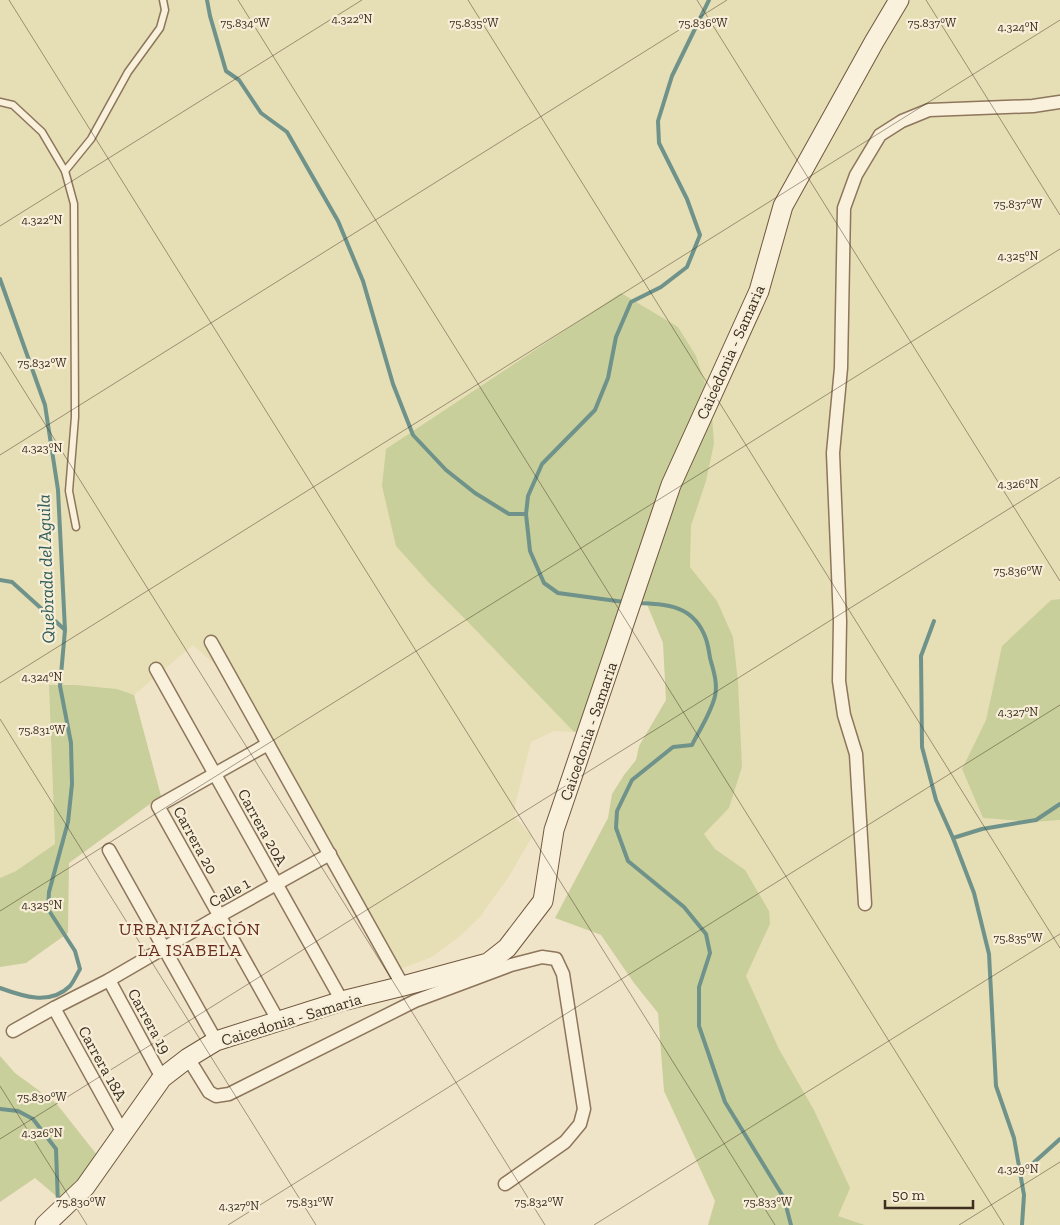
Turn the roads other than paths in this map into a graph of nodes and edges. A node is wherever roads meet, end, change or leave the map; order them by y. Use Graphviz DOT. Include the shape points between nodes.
graph roads {
  1 [pos="163,0"];
  2 [pos="899,0"];
  3 [pos="0,102"];
  4 [pos="1060,102"];
  5 [pos="66,172"];
  6 [pos="76,527"];
  7 [pos="211,642"];
  8 [pos="156,669"];
  9 [pos="268,744"];
  10 [pos="215,774"];
  11 [pos="109,850"];
  12 [pos="330,854"];
  13 [pos="276,884"];
  14 [pos="864,904"];
  15 [pos="219,916"];
  16 [pos="163,948"];
  17 [pos="109,980"];
  18 [pos="403,986"];
  19 [pos="342,1001"];
  20 [pos="54,1008"];
  21 [pos="279,1022"];
  22 [pos="13,1031"];
  23 [pos="216,1041"];
  24 [pos="188,1058"];
  25 [pos="162,1078"];
  26 [pos="123,1133"];
  27 [pos="504,1184"];
  28 [pos="45,1225"];
  1 -- 5 [label="lane" via="165,10 160,28 128,72 91,139"];
  2 -- 18 [label="street, Caicedonia - Samaria" via="784,206 759,291 671,485 554,830 543,901 507,948 488,964"];
  3 -- 5 [label="lane" via="13,105 42,132"];
  4 -- 14 [label="street" via="929,110 902,121 880,136 856,176 844,208 841,368 832,452 840,621 839,681 844,715 856,754"];
  5 -- 6 [label="lane" via="74,204 75,417 69,491"];
  7 -- 9 [label="street"];
  8 -- 10 [label="street, Carrera 20A"];
  9 -- 10 [label="street"];
  9 -- 12 [label="street"];
  10 -- 13 [label="street, Carrera 20A"];
  10 -- 15 [label="street, Carrera 20" via="158,806"];
  11 -- 16 [label="street"];
  12 -- 13 [label="street, Calle 1"];
  12 -- 18 [label="street"];
  13 -- 15 [label="street, Calle 1"];
  13 -- 19 [label="street, Carrera 20A"];
  15 -- 16 [label="street, Calle 1"];
  15 -- 21 [label="street, Carrera 20"];
  16 -- 17 [label="street, Calle 1"];
  16 -- 23 [label="street"];
  17 -- 20 [label="street, Calle 1"];
  17 -- 25 [label="street, Carrera 19"];
  18 -- 19 [label="street, Caicedonia - Samaria"];
  19 -- 21 [label="street, Caicedonia - Samaria"];
  20 -- 22 [label="street, Calle 1"];
  20 -- 26 [label="street, Carrera 18A"];
  21 -- 23 [label="street, Caicedonia - Samaria"];
  23 -- 24 [label="street, Caicedonia - Samaria"];
  24 -- 25 [label="street, Caicedonia - Samaria"];
  24 -- 27 [label="street" via="209,1092 216,1096 229,1094 415,1001 511,965 542,957 556,959 563,974 584,1109 580,1124 566,1142"];
  25 -- 26 [label="street, Caicedonia - Samaria"];
  26 -- 28 [label="street, Caicedonia - Samaria" via="85,1187"];
}
